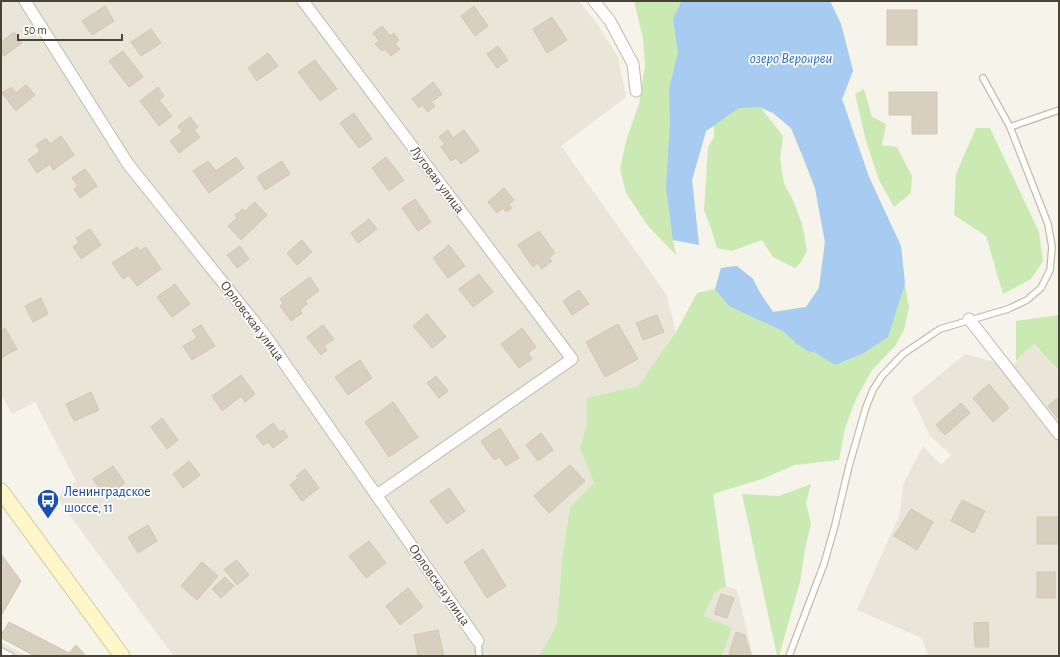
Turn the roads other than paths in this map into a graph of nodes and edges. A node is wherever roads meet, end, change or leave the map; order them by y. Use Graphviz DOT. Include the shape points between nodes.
graph roads {
  1 [pos="25,1"];
  2 [pos="302,1"];
  3 [pos="594,1"];
  4 [pos="983,78"];
  5 [pos="636,91"];
  6 [pos="1059,110"];
  7 [pos="1010,127"];
  8 [pos="969,319"];
  9 [pos="1059,434"];
  10 [pos="1,491"];
  11 [pos="377,495"];
  12 [pos="478,642"];
  13 [pos="1,651"];
  14 [pos="11,656"];
  15 [pos="122,656"];
  16 [pos="479,656"];
  17 [pos="788,656"];
  1 -- 11 [label="street, Орловская улица" via="128,164 264,334"];
  2 -- 11 [label="street, Луговая улица" via="572,359"];
  3 -- 5 [label="street" via="610,21 633,64"];
  4 -- 7 [label="lane"];
  6 -- 7 [label="lane"];
  7 -- 8 [label="lane" via="1048,224 1052,247 1050,270 1041,288 1027,300 1008,309"];
  8 -- 9 [label="street"];
  8 -- 17 [label="lane" via="940,328 908,351 882,376 873,390 849,466 824,564"];
  10 -- 15 [label="main road"];
  11 -- 12 [label="street, Орловская улица"];
  12 -- 16 [label="lane"];
  13 -- 14 [label="lane"];
}
